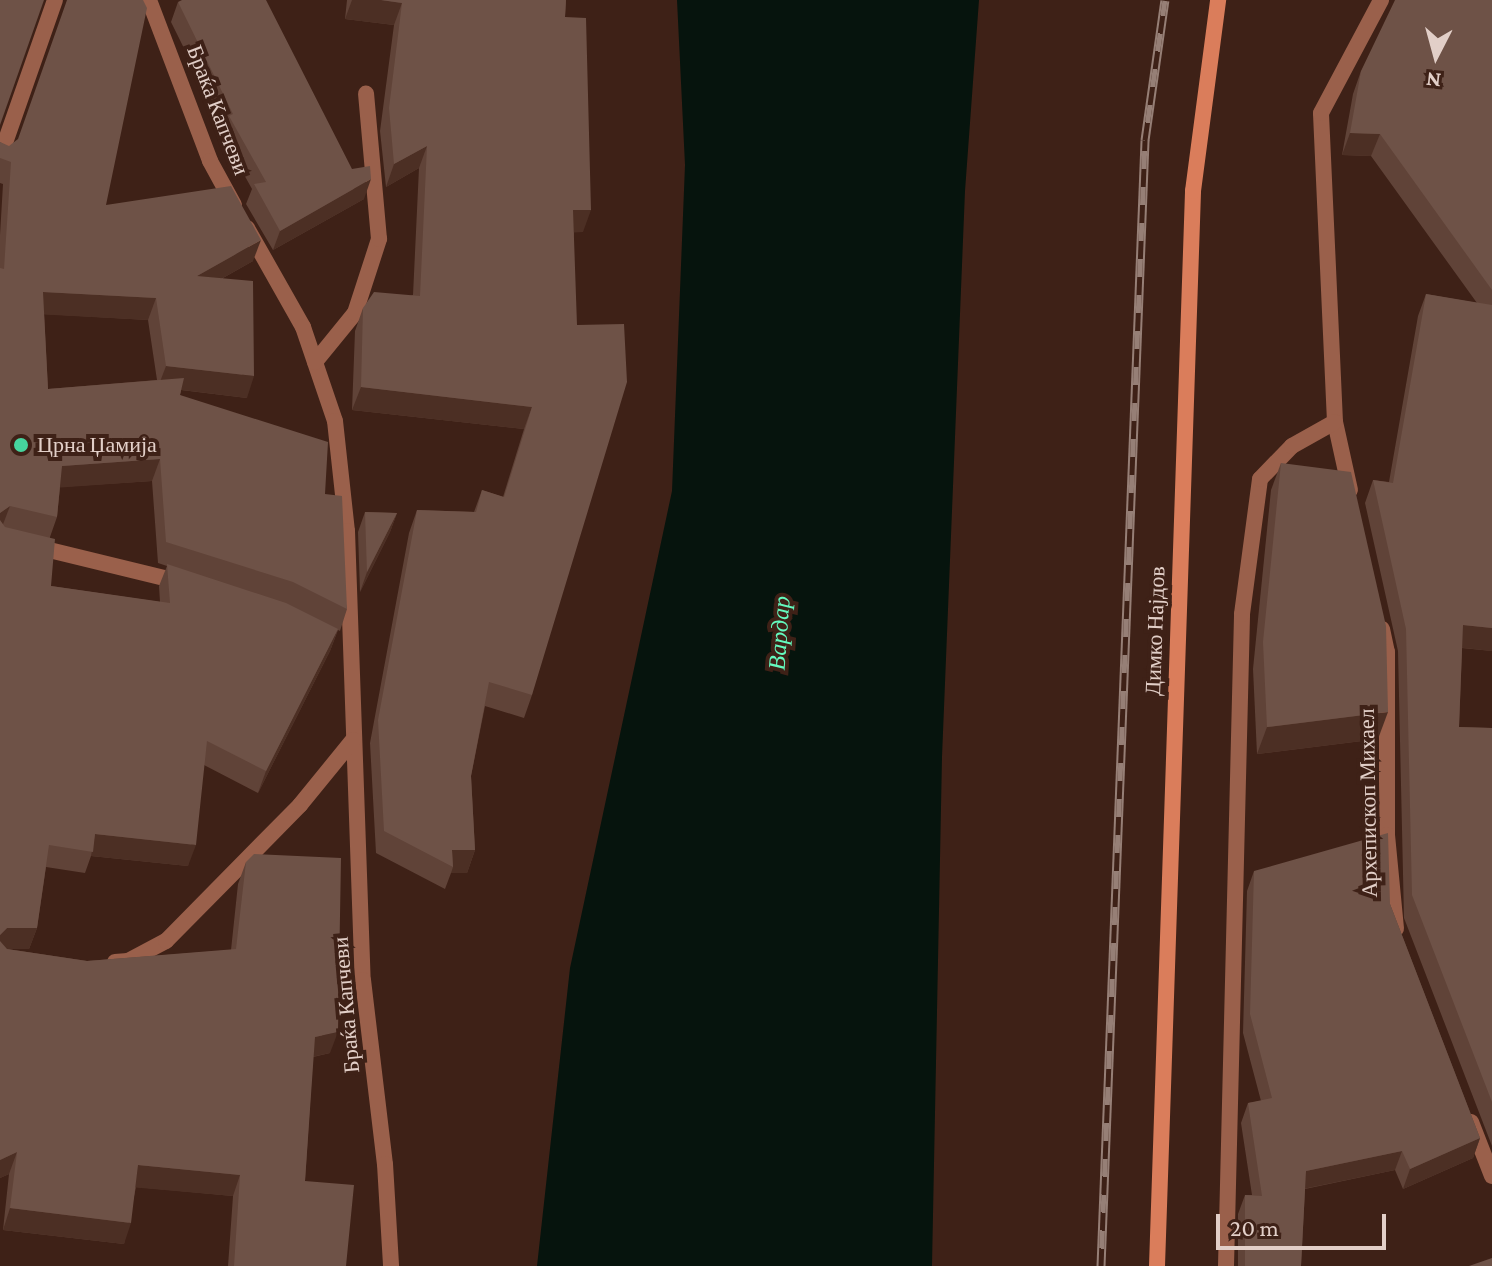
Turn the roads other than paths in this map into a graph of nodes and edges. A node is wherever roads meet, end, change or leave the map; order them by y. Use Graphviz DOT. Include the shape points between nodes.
graph roads {
  1 [pos="55,0"];
  2 [pos="149,0"];
  3 [pos="1218,0"];
  4 [pos="1381,0"];
  5 [pos="366,94"];
  6 [pos="0,157"];
  7 [pos="315,362"];
  8 [pos="1335,422"];
  9 [pos="1356,514"];
  10 [pos="0,538"];
  11 [pos="194,586"];
  12 [pos="1377,606"];
  13 [pos="353,740"];
  14 [pos="1404,948"];
  15 [pos="96,962"];
  16 [pos="1464,1103"];
  17 [pos="1492,1176"];
  18 [pos="391,1266"];
  19 [pos="1157,1266"];
  20 [pos="1226,1266"];
  1 -- 6 [label="street"];
  2 -- 7 [label="street, Браќа Капчеви" via="210,161 303,327"];
  3 -- 19 [label="main road, Димко Најдов" via="1193,191"];
  4 -- 8 [label="street" via="1321,113"];
  5 -- 7 [label="street" via="379,239 355,313"];
  7 -- 13 [label="street, Браќа Капчеви" via="335,421 347,531 341,644"];
  8 -- 9 [label="street"];
  8 -- 20 [label="street" via="1292,446 1260,479 1246,584"];
  10 -- 11 [label="street"];
  12 -- 14 [label="street, Архепископ Михаел" via="1387,652 1393,920"];
  13 -- 15 [label="street" via="300,805 166,941 128,961"];
  13 -- 18 [label="street, Браќа Капчеви" via="363,980"];
  16 -- 17 [label="street"];
}
